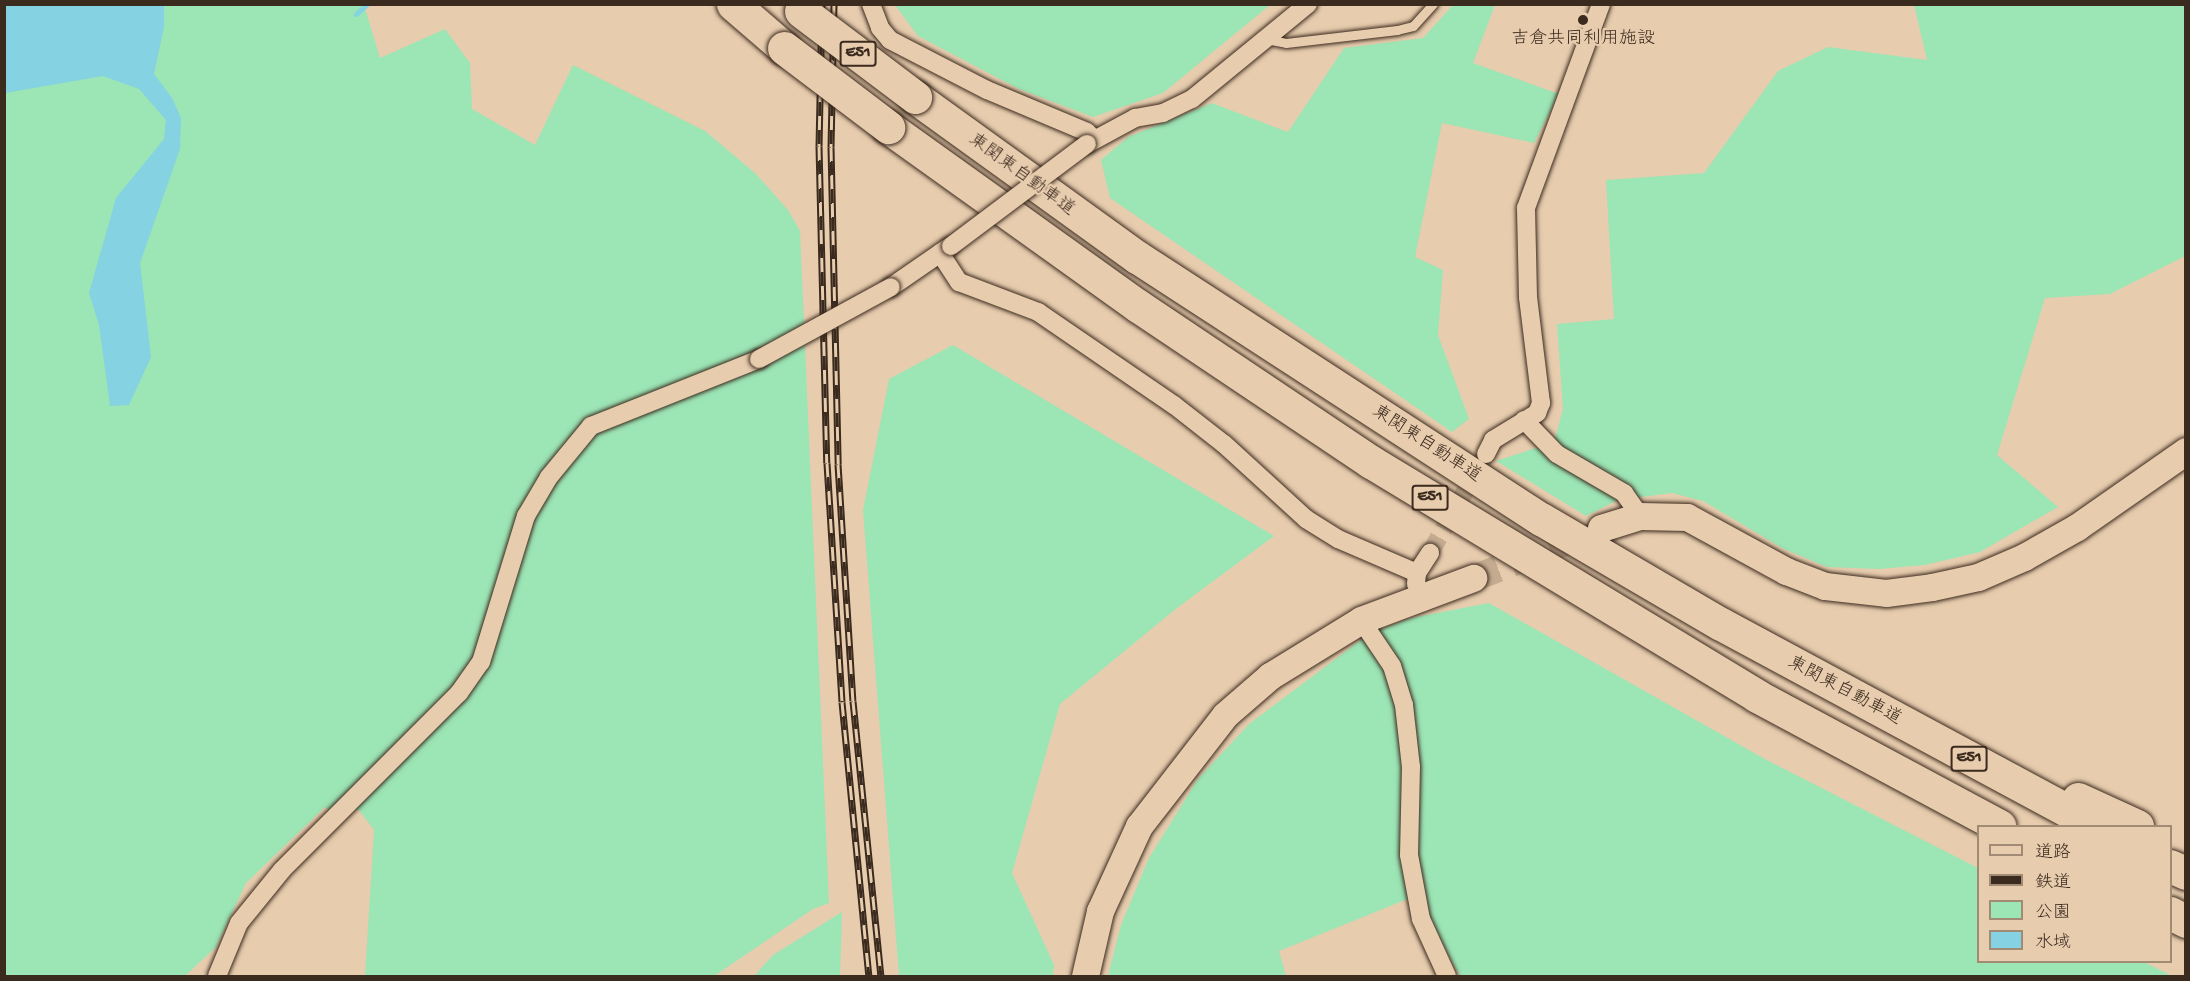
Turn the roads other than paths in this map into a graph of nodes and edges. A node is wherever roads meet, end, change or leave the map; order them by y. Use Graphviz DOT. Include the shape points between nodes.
graph roads {
  1 [pos="733,4"];
  2 [pos="871,4"];
  3 [pos="1308,4"];
  4 [pos="1433,4"];
  5 [pos="1601,4"];
  6 [pos="797,8"];
  7 [pos="1266,39"];
  8 [pos="1091,142"];
  9 [pos="946,250"];
  10 [pos="1524,420"];
  11 [pos="2186,451"];
  12 [pos="1486,454"];
  13 [pos="1640,516"];
  14 [pos="1600,528"];
  15 [pos="1430,553"];
  16 [pos="1473,578"];
  17 [pos="1416,585"];
  18 [pos="1361,620"];
  19 [pos="1842,691"];
  20 [pos="1997,825"];
  21 [pos="2094,825"];
  22 [pos="2135,825"];
  23 [pos="2172,867"];
  24 [pos="2186,873"];
  25 [pos="2172,913"];
  26 [pos="2186,919"];
  27 [pos="217,976"];
  28 [pos="1085,976"];
  29 [pos="1447,976"];
  1 -- 20 [label="highway, E51, bridge" via="888,127 1138,306 1371,462 1747,690"];
  2 -- 8 [label="street" via="880,28 890,40 987,90 1087,132"];
  3 -- 7 [label="street"];
  4 -- 7 [label="lane" via="1413,26 1397,30 1286,43"];
  5 -- 10 [label="street" via="1526,208 1528,297 1541,403 1537,413"];
  6 -- 19 [label="highway, 東関東自動車道 / E51, bridge" via="1137,257 1495,490"];
  7 -- 8 [label="street" via="1192,99 1163,113 1136,117"];
  8 -- 9 [label="street, bridge"];
  9 -- 17 [label="street" via="959,282 1038,312 1174,405 1224,444 1306,519"];
  9 -- 27 [label="street, bridge" via="891,287 759,359 591,426 549,477 526,516 481,662 459,693 282,870 239,923"];
  10 -- 12 [label="street" via="1493,440"];
  10 -- 13 [label="street" via="1557,454 1624,492"];
  11 -- 13 [label="street" via="2077,527 2024,557 1978,577 1886,593 1853,591 1805,579 1687,518"];
  13 -- 14 [label="street"];
  15 -- 17 [label="street"];
  16 -- 17 [label="street"];
  17 -- 18 [label="street"];
  18 -- 28 [label="street" via="1270,676 1225,715 1176,774 1139,826 1100,911"];
  18 -- 29 [label="street" via="1392,666 1404,705 1411,767 1409,855 1421,919"];
  19 -- 21 [label="highway, 東関東自動車道 / E51"];
  19 -- 22 [label="highway"];
  23 -- 24 [label="highway"];
  25 -- 26 [label="highway"];
}
